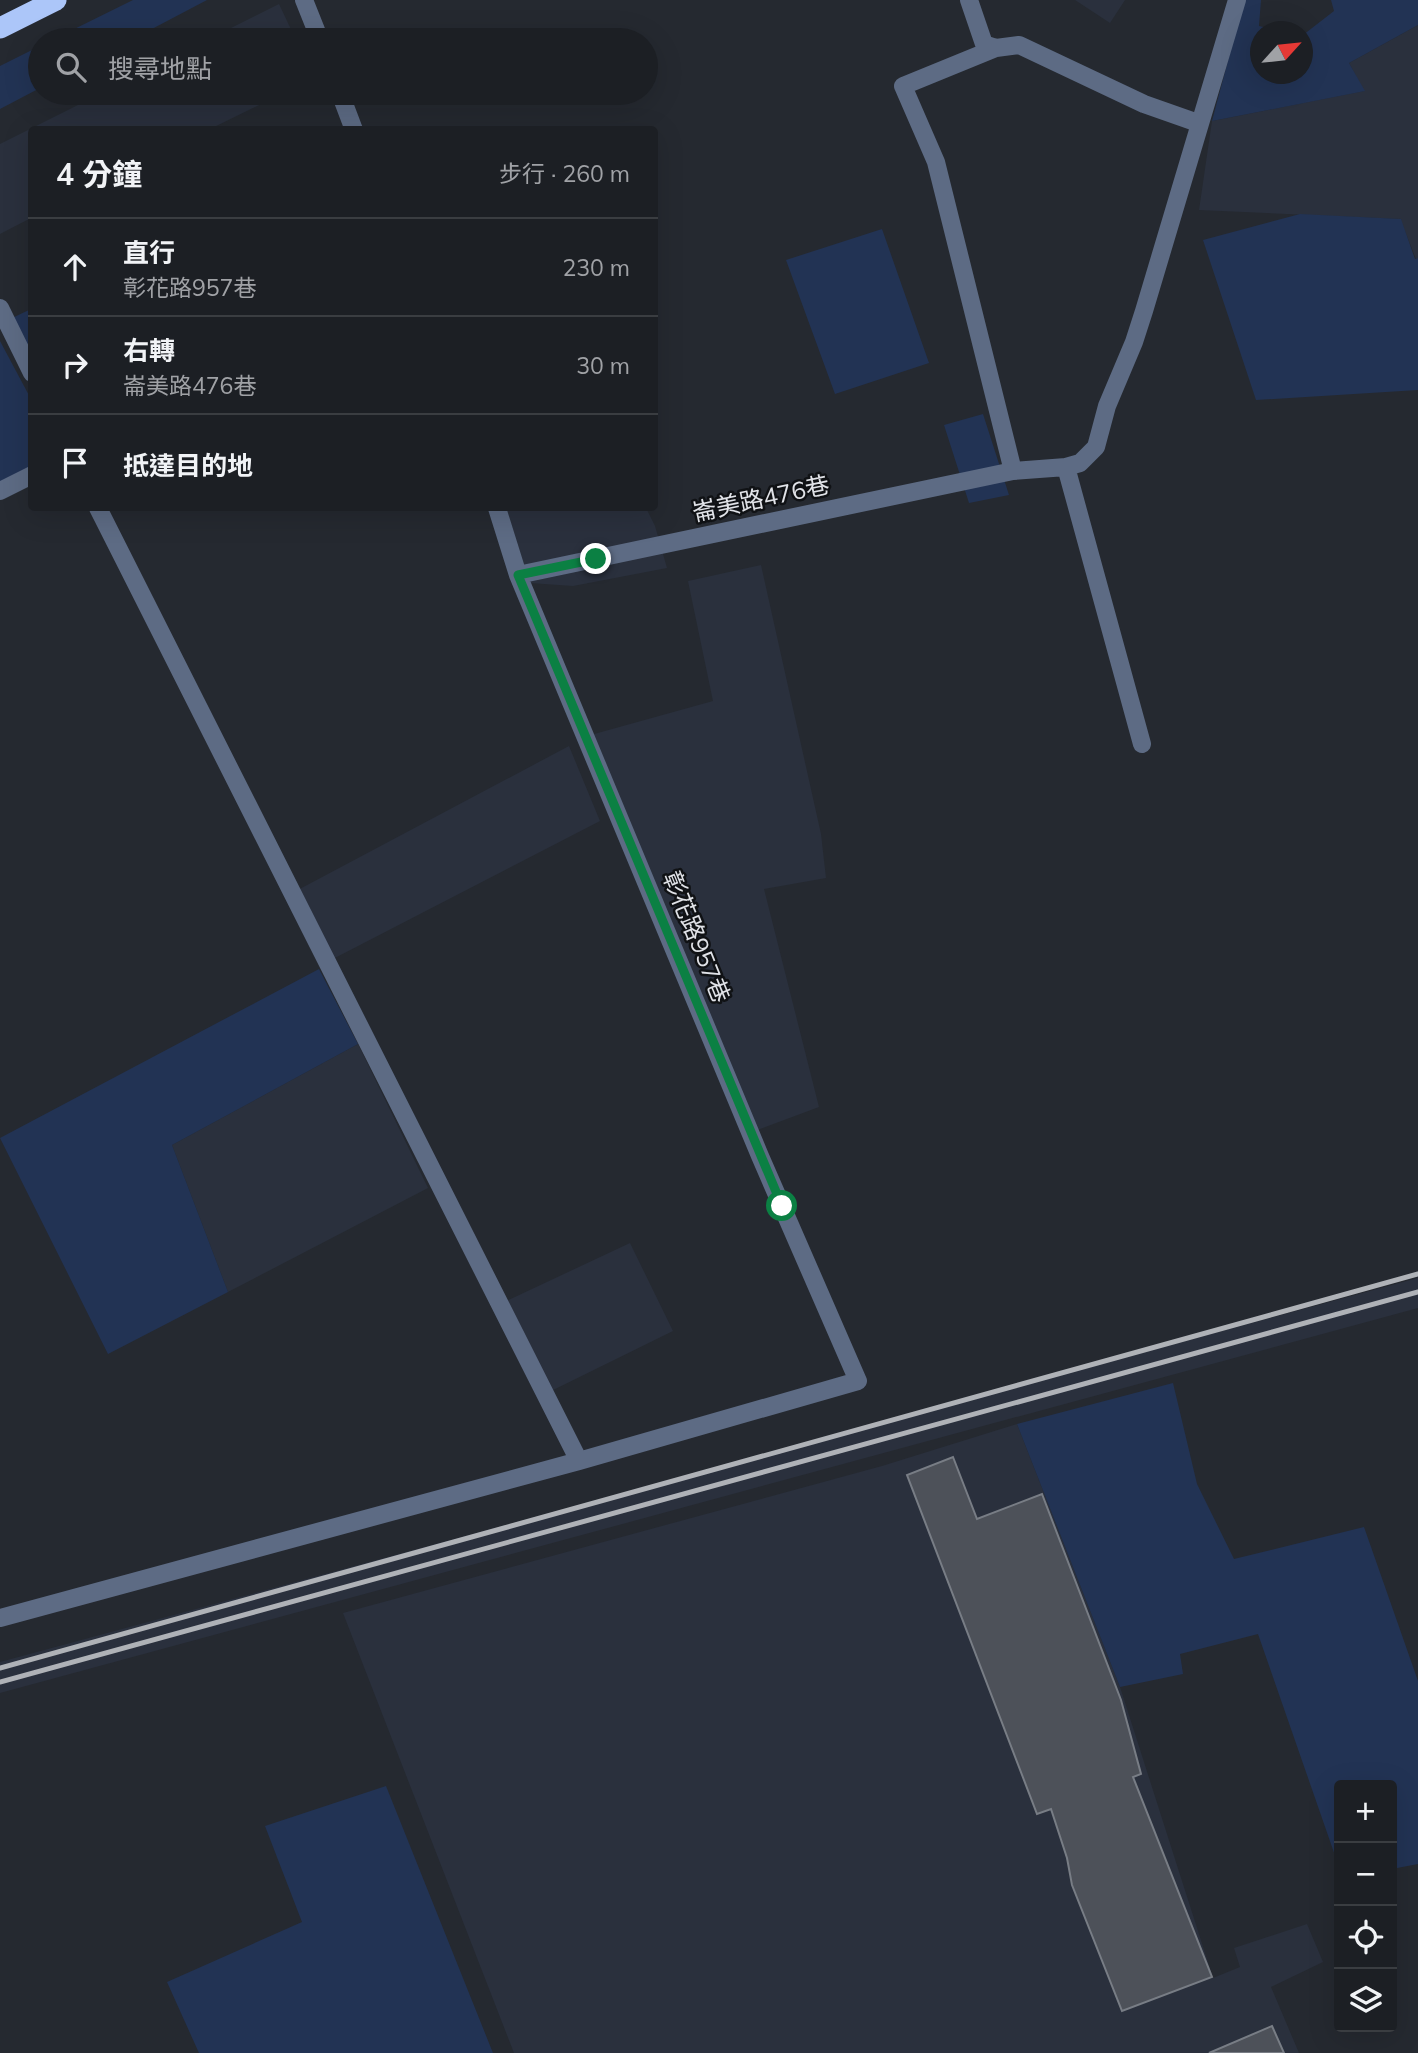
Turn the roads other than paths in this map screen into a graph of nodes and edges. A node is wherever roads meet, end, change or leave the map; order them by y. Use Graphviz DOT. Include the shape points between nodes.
graph roads {
  1 [pos="56,0"];
  2 [pos="304,0"];
  3 [pos="969,0"];
  4 [pos="1237,0"];
  5 [pos="0,28"];
  6 [pos="315,28"];
  7 [pos="996,48"];
  8 [pos="345,105"];
  9 [pos="1198,122"];
  10 [pos="352,126"];
  11 [pos="0,308"];
  12 [pos="28,365"];
  13 [pos="1066,467"];
  14 [pos="1013,471"];
  15 [pos="28,477"];
  16 [pos="0,491"];
  17 [pos="100,511"];
  18 [pos="498,511"];
  19 [pos="518,575"];
  20 [pos="1142,744"];
  21 [pos="579,1461"];
  22 [pos="0,1618"];
  1 -- 5 [label="highway"];
  2 -- 6 [label="street"];
  3 -- 7 [label="street" via="984,44"];
  4 -- 9 [label="street, 崙美路476巷"];
  7 -- 9 [label="street" via="1019,45 1144,104"];
  7 -- 14 [label="street" via="903,86 936,162"];
  8 -- 10 [label="street"];
  9 -- 13 [label="street, 崙美路476巷" via="1144,311 1096,447 1080,463"];
  11 -- 12 [label="street"];
  13 -- 14 [label="street, 崙美路476巷"];
  13 -- 20 [label="street"];
  14 -- 19 [label="street, 崙美路476巷"];
  15 -- 16 [label="street"];
  17 -- 21 [label="street"];
  18 -- 19 [label="street, 彰花路957巷"];
  19 -- 21 [label="street, 彰花路957巷" via="858,1381"];
  21 -- 22 [label="street"];
}
